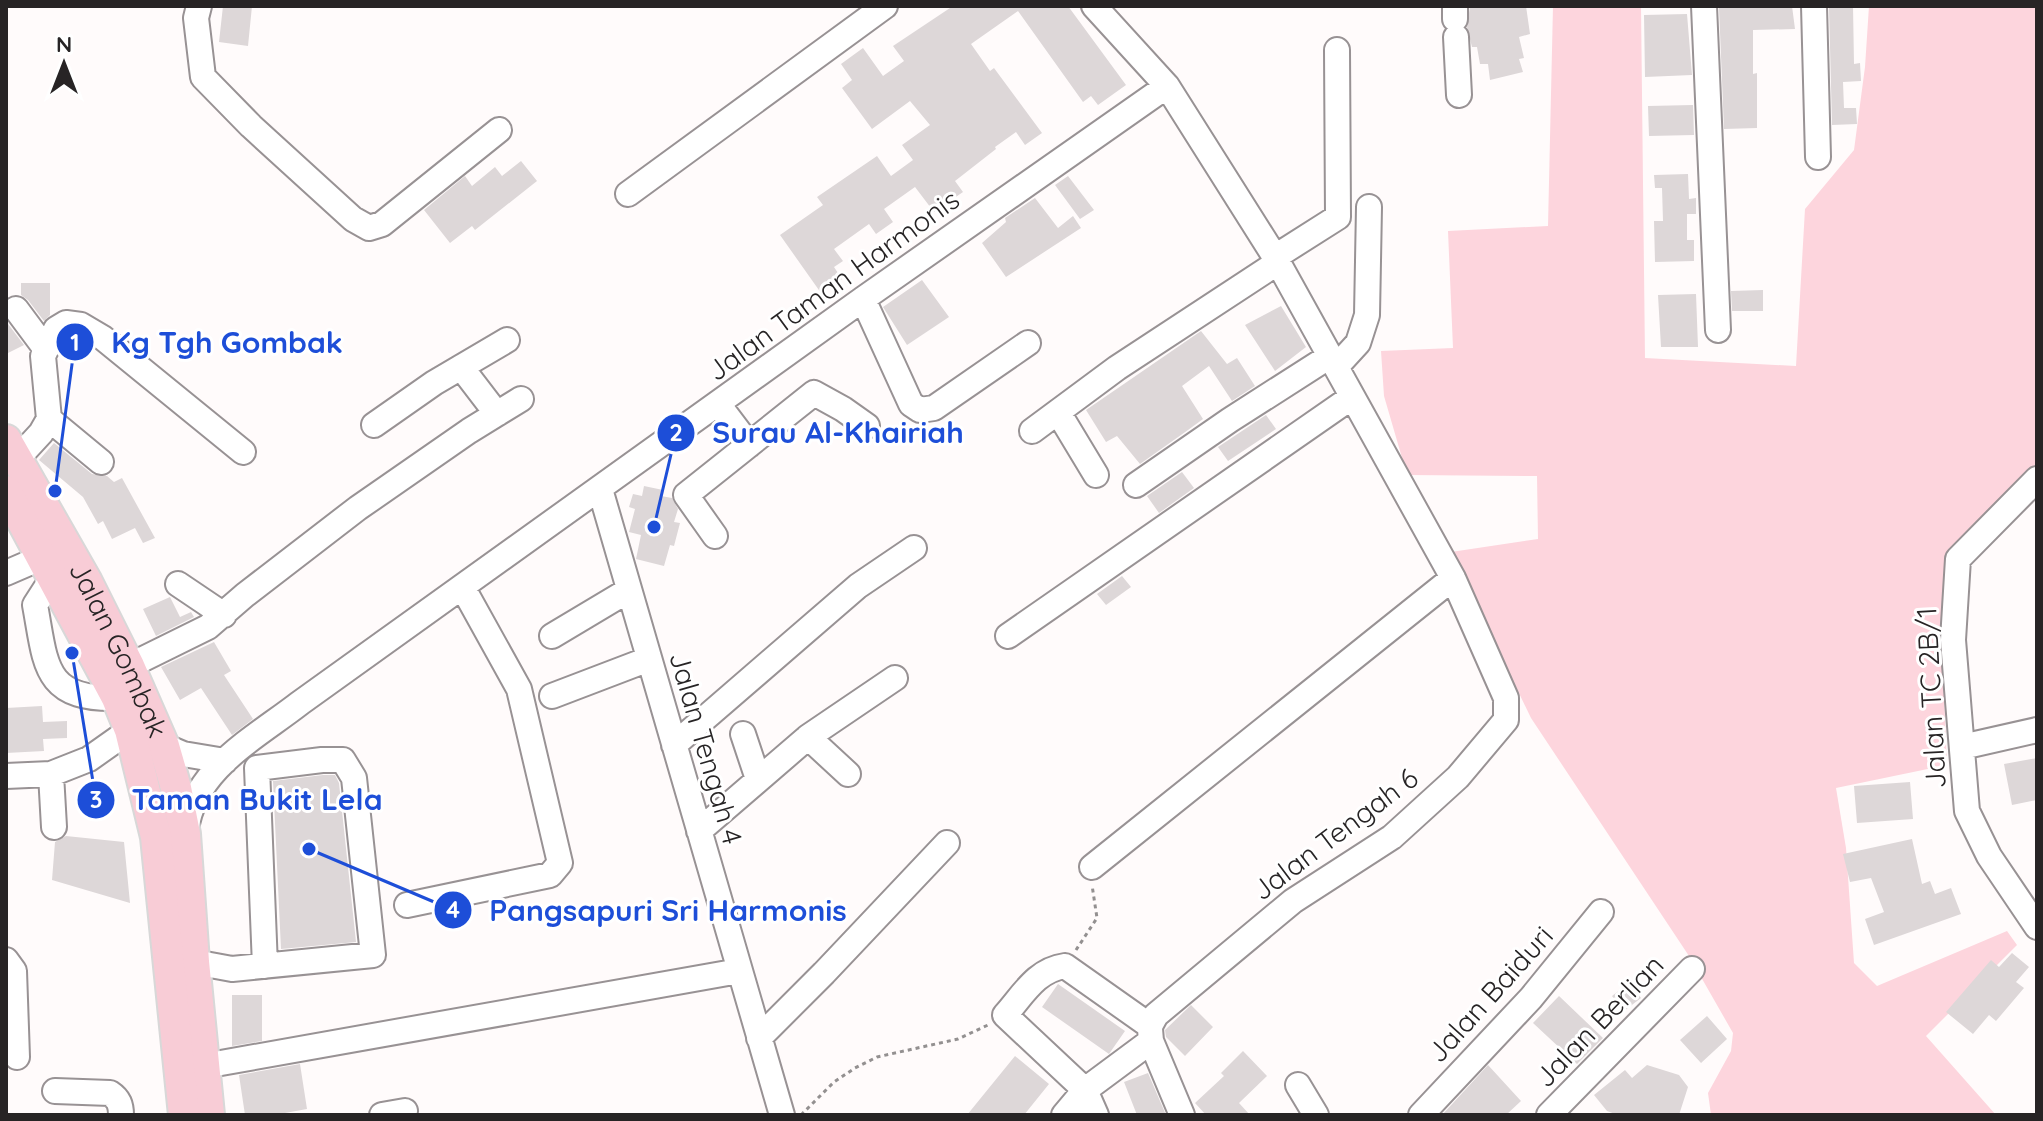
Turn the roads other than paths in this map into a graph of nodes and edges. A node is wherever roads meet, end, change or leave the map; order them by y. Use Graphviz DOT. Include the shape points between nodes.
graph roads {
  1 [pos="199,6"];
  2 [pos="885,6"];
  3 [pos="1094,6"];
  4 [pos="1704,6"];
  5 [pos="1814,6"];
  6 [pos="1455,21"];
  7 [pos="1337,50"];
  8 [pos="1167,86"];
  9 [pos="1459,95"];
  10 [pos="499,130"];
  11 [pos="1818,157"];
  12 [pos="628,194"];
  13 [pos="1369,207"];
  14 [pos="1276,260"];
  15 [pos="863,299"];
  16 [pos="16,309"];
  17 [pos="1718,330"];
  18 [pos="51,339"];
  19 [pos="507,340"];
  20 [pos="1028,343"];
  21 [pos="1333,362"];
  22 [pos="461,367"];
  23 [pos="1352,397"];
  24 [pos="521,399"];
  25 [pos="718,404"];
  26 [pos="1058,412"];
  27 [pos="497,414"];
  28 [pos="49,419"];
  29 [pos="374,425"];
  30 [pos="867,426"];
  31 [pos="1032,431"];
  32 [pos="749,445"];
  33 [pos="12,449"];
  34 [pos="243,452"];
  35 [pos="101,462"];
  36 [pos="1096,475"];
  37 [pos="2037,479"];
  38 [pos="1136,485"];
  39 [pos="600,489"];
  40 [pos="6,491"];
  41 [pos="715,536"];
  42 [pos="914,548"];
  43 [pos="48,567"];
  44 [pos="6,573"];
  45 [pos="1453,578"];
  46 [pos="178,584"];
  47 [pos="463,588"];
  48 [pos="629,590"];
  49 [pos="224,615"];
  50 [pos="552,636"];
  51 [pos="1008,636"];
  52 [pos="649,659"];
  53 [pos="129,666"];
  54 [pos="895,678"];
  55 [pos="552,696"];
  56 [pos="117,698"];
  57 [pos="130,730"];
  58 [pos="2037,730"];
  59 [pos="743,734"];
  60 [pos="808,737"];
  61 [pos="674,745"];
  62 [pos="164,746"];
  63 [pos="1962,747"];
  64 [pos="225,761"];
  65 [pos="51,774"];
  66 [pos="848,774"];
  67 [pos="6,776"];
  68 [pos="758,779"];
  69 [pos="54,827"];
  70 [pos="699,831"];
  71 [pos="185,834"];
  72 [pos="947,843"];
  73 [pos="1092,867"];
  74 [pos="407,905"];
  75 [pos="1601,912"];
  76 [pos="2037,927"];
  77 [pos="6,960"];
  78 [pos="194,962"];
  79 [pos="265,966"];
  80 [pos="1692,969"];
  81 [pos="739,971"];
  82 [pos="1150,1034"];
  83 [pos="759,1038"];
  84 [pos="17,1057"];
  85 [pos="204,1066"];
  86 [pos="1298,1085"];
  87 [pos="1085,1090"];
  88 [pos="55,1091"];
  89 [pos="121,1115"];
  90 [pos="184,1115"];
  91 [pos="209,1115"];
  92 [pos="782,1115"];
  93 [pos="1064,1115"];
  94 [pos="1096,1115"];
  95 [pos="1182,1115"];
  96 [pos="1316,1115"];
  97 [pos="1421,1115"];
  98 [pos="1549,1115"];
  1 -- 10 [label="street" via="203,77 353,219 369,228 382,224"];
  2 -- 12 [label="street"];
  3 -- 8 [label="street, Jalan Tengah 6"];
  4 -- 17 [label="street"];
  5 -- 11 [label="street"];
  6 -- 9 [label="street"];
  7 -- 14 [label="street" via="1338,217"];
  8 -- 14 [label="street, Jalan Tengah 6"];
  8 -- 15 [label="street, Jalan Taman Harmonis"];
  13 -- 21 [label="street" via="1367,315 1358,343"];
  14 -- 21 [label="street, Jalan Tengah 6"];
  14 -- 26 [label="street"];
  15 -- 20 [label="street" via="911,404 920,410 934,408"];
  15 -- 25 [label="street, Jalan Taman Harmonis"];
  16 -- 18 [label="street"];
  18 -- 28 [label="street" via="43,356"];
  18 -- 34 [label="street" via="66,323 81,325"];
  19 -- 22 [label="street"];
  21 -- 23 [label="street, Jalan Tengah 6"];
  21 -- 38 [label="street" via="1230,420"];
  22 -- 27 [label="street"];
  22 -- 29 [label="street"];
  23 -- 45 [label="street, Jalan Tengah 6"];
  23 -- 51 [label="street"];
  24 -- 27 [label="street"];
  25 -- 32 [label="street"];
  25 -- 39 [label="street, Jalan Taman Harmonis"];
  26 -- 31 [label="street"];
  26 -- 36 [label="street"];
  27 -- 49 [label="street" via="358,508"];
  28 -- 33 [label="street" via="41,433"];
  28 -- 35 [label="street"];
  30 -- 32 [label="street" via="814,393"];
  32 -- 41 [label="street" via="686,495"];
  33 -- 53 [label="main road, Jalan Gombak"];
  37 -- 63 [label="street, Jalan TC 2B/1" via="1958,559 1953,640"];
  39 -- 47 [label="street, Jalan Taman Harmonis"];
  39 -- 48 [label="street, Jalan Tengah 4"];
  40 -- 43 [label="main road, Jalan Gombak"];
  42 -- 61 [label="street" via="858,586"];
  43 -- 44 [label="street"];
  43 -- 56 [label="main road, Jalan Gombak"];
  43 -- 56 [label="street" via="35,605 54,680 71,692"];
  45 -- 73 [label="street"];
  45 -- 82 [label="street, Jalan Tengah 6" via="1506,698 1506,720 1458,777 1392,837 1293,901 1156,1015"];
  46 -- 49 [label="street"];
  47 -- 64 [label="street, Jalan Taman Harmonis"];
  47 -- 74 [label="street" via="519,689 560,863 550,875"];
  48 -- 50 [label="street"];
  48 -- 52 [label="street, Jalan Tengah 4"];
  49 -- 53 [label="street"];
  52 -- 55 [label="street"];
  52 -- 61 [label="street, Jalan Tengah 4"];
  53 -- 62 [label="main road, Jalan Gombak"];
  54 -- 60 [label="street"];
  56 -- 57 [label="main road, Jalan Gombak"];
  57 -- 65 [label="street" via="89,759"];
  57 -- 90 [label="main road, Jalan Gombak" via="156,837"];
  58 -- 63 [label="street"];
  59 -- 68 [label="street"];
  60 -- 66 [label="street"];
  60 -- 68 [label="street"];
  61 -- 70 [label="street, Jalan Tengah 4"];
  62 -- 64 [label="street"];
  62 -- 71 [label="main road, Jalan Gombak"];
  63 -- 76 [label="street, Jalan TC 2B/1" via="1967,811 1989,856"];
  64 -- 71 [label="street, Jalan Taman Harmonis" via="193,800"];
  65 -- 67 [label="street"];
  65 -- 69 [label="street"];
  68 -- 70 [label="street"];
  70 -- 81 [label="street, Jalan Tengah 4"];
  71 -- 78 [label="main road, Jalan Gombak"];
  72 -- 83 [label="street"];
  75 -- 97 [label="street, Jalan Baiduri" via="1531,998"];
  77 -- 84 [label="street" via="14,971"];
  78 -- 79 [label="street" via="232,969"];
  78 -- 85 [label="main road, Jalan Gombak"];
  79 -- 79 [label="street" via="373,955 354,778 343,760 257,768"];
  80 -- 98 [label="street, Jalan Berlian"];
  81 -- 83 [label="street, Jalan Tengah 4"];
  81 -- 85 [label="street"];
  82 -- 87 [label="street, Jalan Tengah 6"];
  82 -- 87 [label="street" via="1065,966 1039,975 1005,1015"];
  82 -- 95 [label="street"];
  83 -- 92 [label="street, Jalan Tengah 4"];
  85 -- 91 [label="main road, Jalan Gombak"];
  86 -- 96 [label="street"];
  87 -- 93 [label="street, Jalan Tengah 6"];
  87 -- 94 [label="street"];
  88 -- 89 [label="street" via="110,1093 121,1106"];
}
